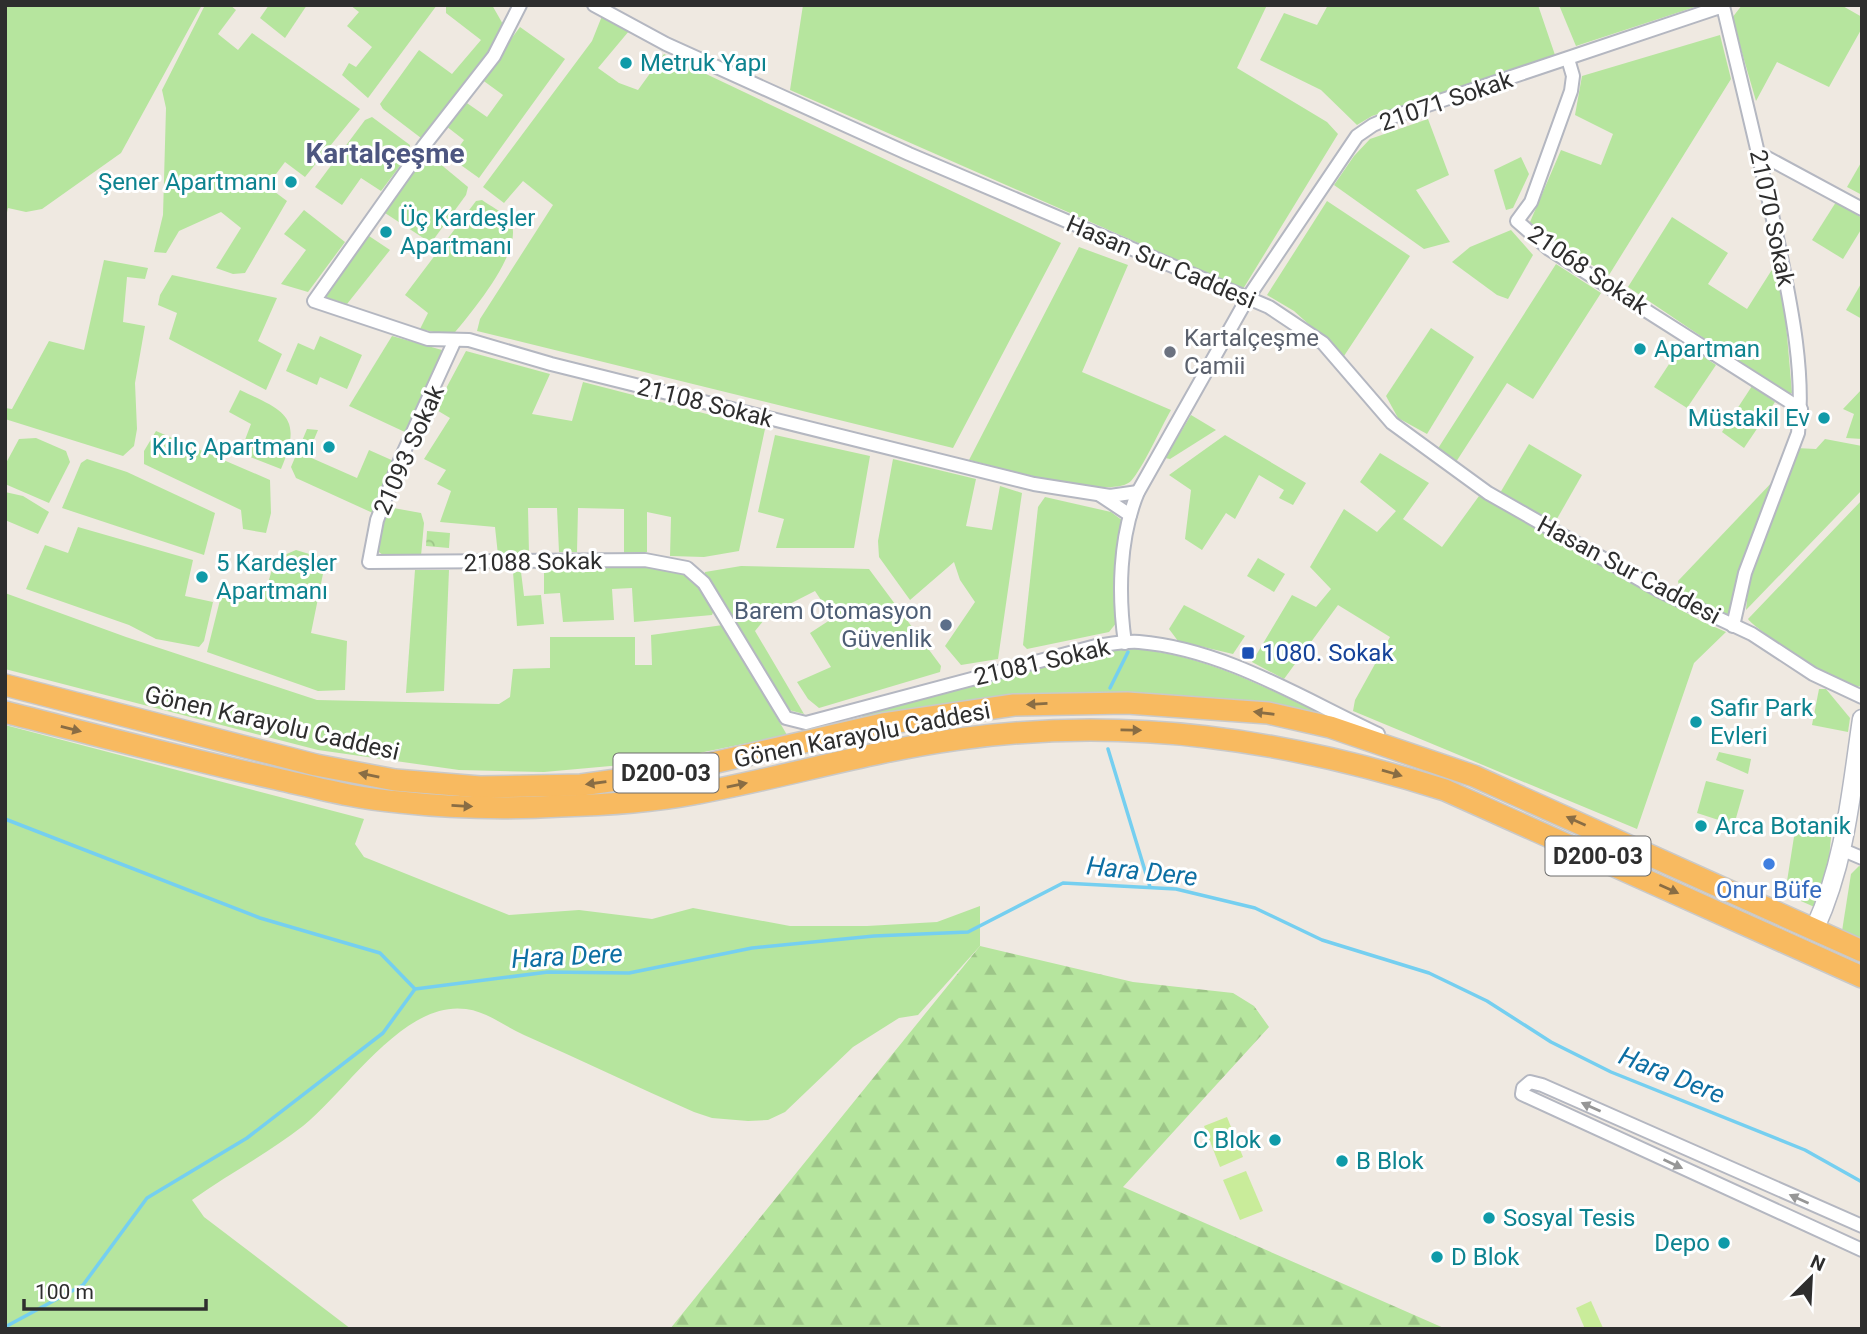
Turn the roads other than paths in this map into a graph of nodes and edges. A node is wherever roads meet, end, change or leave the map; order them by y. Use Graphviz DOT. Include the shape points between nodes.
graph roads {
  1 [pos="520,5"];
  2 [pos="594,5"];
  3 [pos="1723,6"];
  4 [pos="1568,58"];
  5 [pos="1760,154"];
  6 [pos="1862,209"];
  7 [pos="1247,299"];
  8 [pos="455,340"];
  9 [pos="1801,409"];
  10 [pos="1138,492"];
  11 [pos="1100,495"];
  12 [pos="1130,515"];
  13 [pos="369,562"];
  14 [pos="694,573"];
  15 [pos="1733,626"];
  16 [pos="1125,643"];
  17 [pos="5,685"];
  18 [pos="1862,697"];
  19 [pos="5,712"];
  20 [pos="1862,719"];
  21 [pos="1439,763"];
  22 [pos="1843,850"];
  23 [pos="1862,858"];
  24 [pos="1815,928"];
  25 [pos="1862,951"];
  26 [pos="1862,977"];
  27 [pos="1862,1226"];
  28 [pos="1862,1250"];
  1 -- 8 [label="street, 21108 Sokak" via="499,49 314,301 428,339"];
  2 -- 7 [label="street, Hasan Sur Caddesi" via="666,44 897,149"];
  3 -- 4 [label="street, 21071 Sokak"];
  3 -- 5 [label="street, 21070 Sokak"];
  4 -- 7 [label="street, 21071 Sokak" via="1389,118 1357,136"];
  4 -- 9 [label="street, 21068 Sokak" via="1571,91 1531,202 1517,221 1549,249"];
  5 -- 6 [label="street"];
  5 -- 9 [label="street, 21070 Sokak" via="1791,308"];
  7 -- 10 [label="street, 21071 Sokak"];
  7 -- 15 [label="street, Hasan Sur Caddesi" via="1299,324 1324,343 1392,423 1488,493 1669,596"];
  8 -- 11 [label="street, 21108 Sokak" via="1013,479"];
  8 -- 13 [label="street, 21093 Sokak" via="401,458 377,520"];
  9 -- 15 [label="street, 21070 Sokak" via="1798,433 1745,573"];
  10 -- 11 [label="street, 21108 Sokak"];
  10 -- 12 [label="street, 21071 Sokak"];
  11 -- 12 [label="street, 21108 Sokak"];
  12 -- 16 [label="street, 21071 Sokak" via="1121,595"];
  13 -- 14 [label="street, 21088 Sokak" via="645,560 680,565"];
  14 -- 16 [label="street, 21081 Sokak" via="786,718 806,723 1009,667"];
  15 -- 18 [label="street, Hasan Sur Caddesi"];
  16 -- 21 [label="street, 21081 Sokak" via="1175,647 1221,661"];
  21 -- 17 [label="highway, Gönen Karayolu Caddesi / D200-03, one-way" via="1330,727 1268,713 1073,703 1014,705 883,724 647,776 581,785 480,787 395,780 316,765"];
  19 -- 26 [label="highway, Gönen Karayolu Caddesi / D200-03, one-way" via="325,790 397,802 481,807 560,807 689,795 947,741 1028,733 1138,730 1268,744 1390,772 1445,790"];
  20 -- 22 [label="main road"];
  24 -- 21 [label="highway, Gönen Karayolu Caddesi / D200-03, one-way"];
  22 -- 23 [label="street"];
  22 -- 24 [label="main road"];
  24 -- 25 [label="highway, Gönen Karayolu Caddesi / D200-03"];
  27 -- 28 [label="street, one-way" via="1542,1085 1530,1082 1523,1088 1522,1094"];
}
